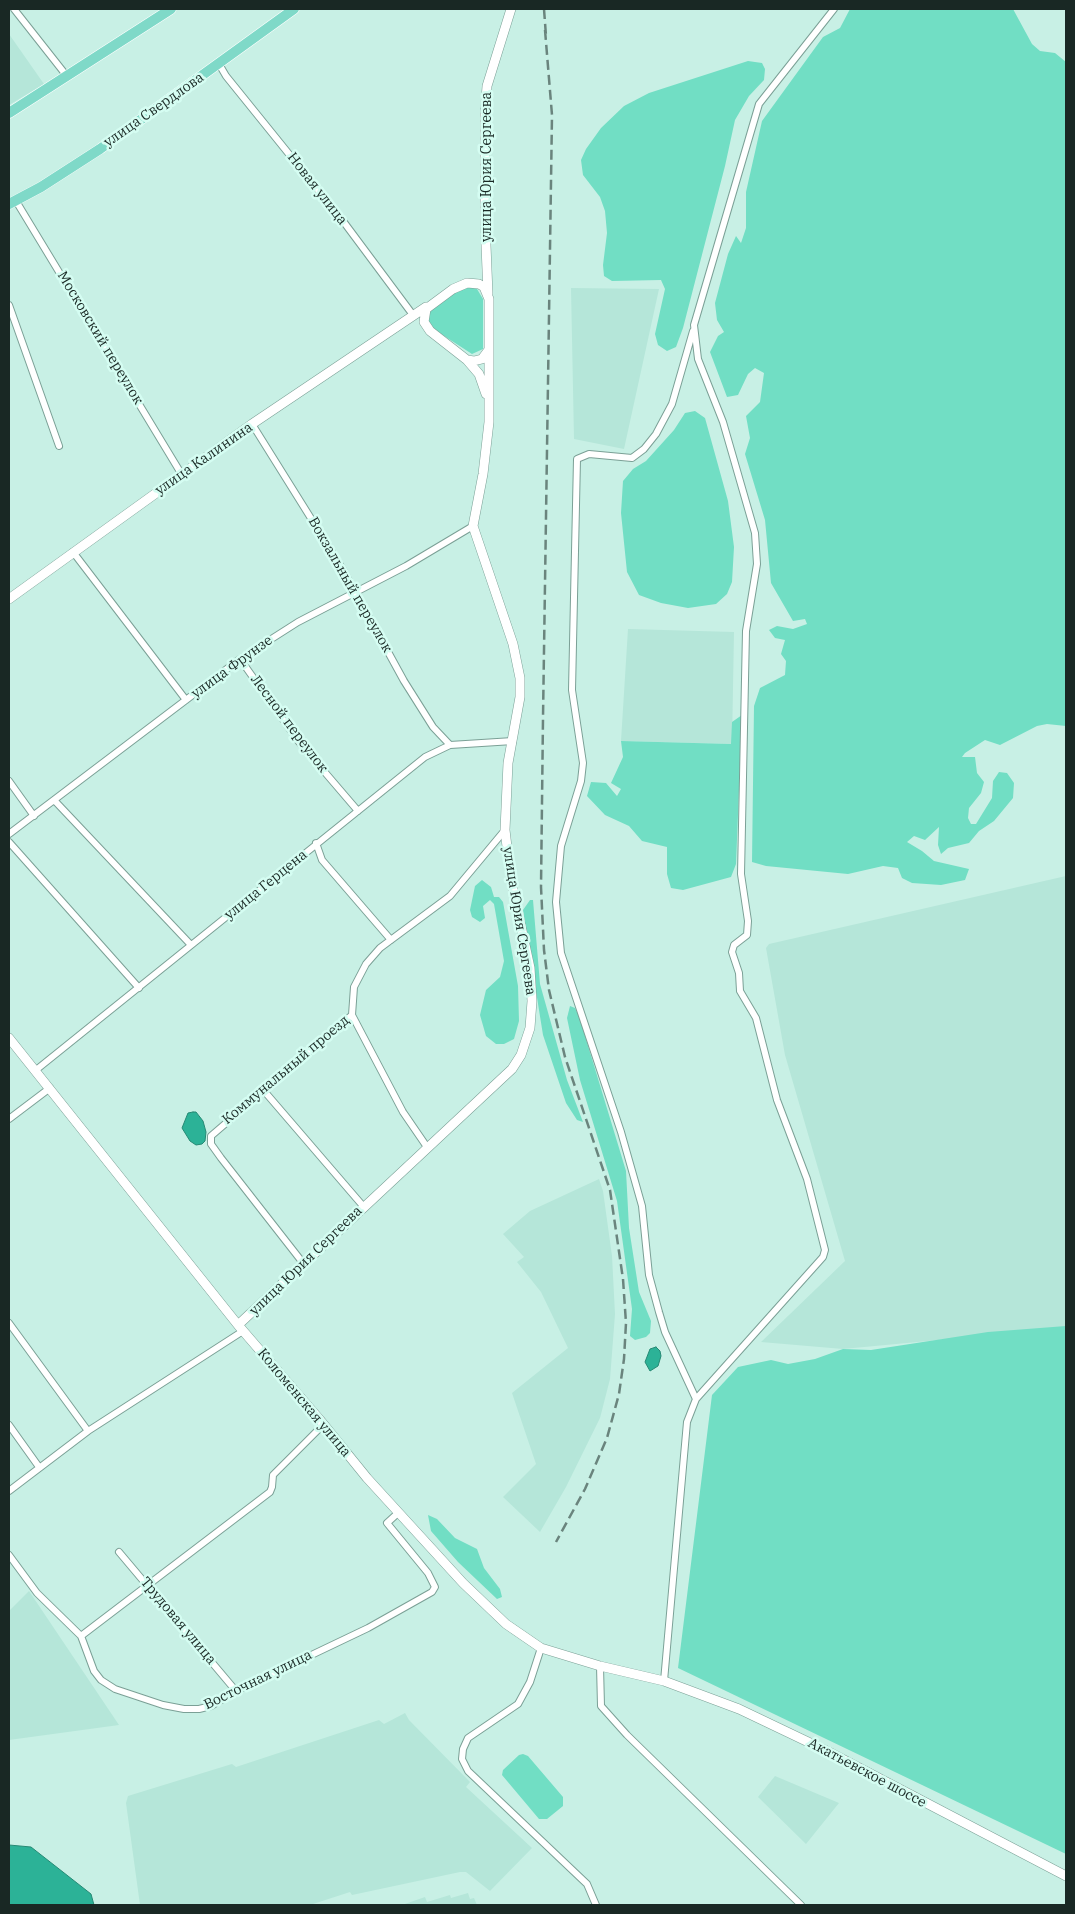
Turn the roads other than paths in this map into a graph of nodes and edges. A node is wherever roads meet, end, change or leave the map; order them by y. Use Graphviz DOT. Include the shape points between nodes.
graph roads {
  1 [pos="14,9"];
  2 [pos="170,9"];
  3 [pos="294,9"];
  4 [pos="511,9"];
  5 [pos="834,9"];
  6 [pos="219,64"];
  7 [pos="66,75"];
  8 [pos="9,113"];
  9 [pos="11,203"];
  10 [pos="489,299"];
  11 [pos="430,304"];
  12 [pos="9,305"];
  13 [pos="413,315"];
  14 [pos="402,323"];
  15 [pos="694,325"];
  16 [pos="430,331"];
  17 [pos="488,350"];
  18 [pos="467,360"];
  19 [pos="490,404"];
  20 [pos="252,424"];
  21 [pos="59,446"];
  22 [pos="182,475"];
  23 [pos="473,526"];
  24 [pos="73,552"];
  25 [pos="354,593"];
  26 [pos="9,599"];
  27 [pos="240,658"];
  28 [pos="186,700"];
  29 [pos="513,741"];
  30 [pos="450,745"];
  31 [pos="9,781"];
  32 [pos="54,800"];
  33 [pos="358,811"];
  34 [pos="34,816"];
  35 [pos="505,830"];
  36 [pos="9,834"];
  37 [pos="9,842"];
  38 [pos="316,843"];
  39 [pos="391,940"];
  40 [pos="191,945"];
  41 [pos="139,988"];
  42 [pos="352,1015"];
  43 [pos="9,1038"];
  44 [pos="36,1070"];
  45 [pos="50,1088"];
  46 [pos="265,1092"];
  47 [pos="9,1119"];
  48 [pos="427,1147"];
  49 [pos="363,1206"];
  50 [pos="303,1263"];
  51 [pos="9,1323"];
  52 [pos="240,1328"];
  53 [pos="696,1398"];
  54 [pos="324,1424"];
  55 [pos="9,1425"];
  56 [pos="88,1431"];
  57 [pos="39,1467"];
  58 [pos="9,1491"];
  59 [pos="398,1513"];
  60 [pos="120,1552"];
  61 [pos="9,1555"];
  62 [pos="148,1585"];
  63 [pos="81,1636"];
  64 [pos="541,1648"];
  65 [pos="600,1666"];
  66 [pos="664,1681"];
  67 [pos="236,1691"];
  68 [pos="1066,1876"];
  69 [pos="596,1905"];
  70 [pos="801,1905"];
  1 -- 7 [label="street"];
  2 -- 7 [label="main road"];
  3 -- 6 [label="main road, улица Свердлова"];
  4 -- 10 [label="street, улица Юрия Сергеева" via="487,86 485,220"];
  5 -- 15 [label="street" via="756,110"];
  6 -- 9 [label="main road, улица Свердлова" via="96,152 41,188"];
  6 -- 13 [label="street, Новая улица"];
  7 -- 8 [label="main road"];
  9 -- 22 [label="street, Московский переулок"];
  10 -- 11 [label="street" via="484,287 473,282"];
  10 -- 17 [label="street"];
  11 -- 13 [label="street, улица Калинина"];
  11 -- 16 [label="street" via="424,313"];
  12 -- 21 [label="street"];
  13 -- 14 [label="street, улица Калинина"];
  14 -- 16 [label="street" via="415,321"];
  14 -- 20 [label="street, улица Калинина"];
  15 -- 53 [label="street" via="698,359 740,474 755,533 757,564 746,631 741,874 748,921 747,934 734,945 732,952 739,973 740,991 756,1018 777,1100 807,1179 825,1250 823,1258"];
  15 -- 53 [label="street" via="672,404 644,449 632,458 589,454 576,459 572,690 583,763 581,781 561,846 556,902 561,953 621,1132 642,1206 649,1275 659,1312"];
  16 -- 18 [label="street"];
  17 -- 18 [label="street" via="482,359"];
  17 -- 19 [label="street, улица Юрия Сергеева"];
  18 -- 19 [label="street" via="479,374"];
  19 -- 23 [label="street, улица Юрия Сергеева" via="486,452"];
  20 -- 22 [label="street, улица Калинина"];
  20 -- 25 [label="street, Вокзальный переулок" via="342,568"];
  22 -- 24 [label="street, улица Калинина"];
  23 -- 25 [label="street, улица Фрунзе"];
  23 -- 29 [label="street, улица Юрия Сергеева" via="518,663 520,697"];
  24 -- 26 [label="street, улица Калинина"];
  24 -- 28 [label="street"];
  25 -- 27 [label="street, улица Фрунзе" via="298,622"];
  25 -- 30 [label="street, Вокзальный переулок" via="433,727"];
  27 -- 28 [label="street, улица Фрунзе"];
  27 -- 33 [label="street, Лесной переулок" via="299,742"];
  28 -- 32 [label="street, улица Фрунзе"];
  29 -- 30 [label="street, улица Герцена"];
  29 -- 35 [label="street, улица Юрия Сергеева" via="508,763"];
  30 -- 33 [label="street, улица Герцена" via="425,757"];
  31 -- 34 [label="street"];
  32 -- 34 [label="street, улица Фрунзе"];
  32 -- 40 [label="street"];
  33 -- 38 [label="street, улица Герцена"];
  34 -- 36 [label="street, улица Фрунзе"];
  35 -- 39 [label="street, Коммунальный проезд" via="450,896"];
  35 -- 48 [label="street, улица Юрия Сергеева" via="511,880 530,968 530,1028 512,1070"];
  37 -- 41 [label="street"];
  38 -- 39 [label="street" via="322,860"];
  38 -- 40 [label="street, улица Герцена"];
  39 -- 42 [label="street, Коммунальный проезд" via="380,948 358,975"];
  40 -- 41 [label="street, улица Герцена"];
  41 -- 44 [label="street, улица Герцена"];
  42 -- 46 [label="street, Коммунальный проезд"];
  42 -- 48 [label="street" via="403,1112"];
  43 -- 44 [label="street, Коломенская улица"];
  44 -- 45 [label="street, Коломенская улица"];
  45 -- 47 [label="street"];
  45 -- 52 [label="street, Коломенская улица"];
  46 -- 49 [label="street"];
  46 -- 50 [label="street, Коммунальный проезд" via="211,1136 211,1144"];
  48 -- 49 [label="street, улица Юрия Сергеева"];
  49 -- 50 [label="street, улица Юрия Сергеева"];
  50 -- 52 [label="street, улица Юрия Сергеева"];
  51 -- 56 [label="street"];
  52 -- 54 [label="street, Коломенская улица"];
  52 -- 56 [label="street, улица Юрия Сергеева"];
  53 -- 66 [label="street" via="687,1422"];
  54 -- 59 [label="street, Коломенская улица"];
  54 -- 62 [label="street" via="273,1475 270,1492"];
  55 -- 57 [label="street"];
  56 -- 57 [label="street, улица Юрия Сергеева"];
  57 -- 58 [label="street, улица Юрия Сергеева"];
  59 -- 64 [label="street, Коломенская улица" via="487,1608"];
  59 -- 67 [label="street, Восточная улица" via="387,1524 428,1573 435,1587 432,1592 368,1628"];
  60 -- 62 [label="street, Трудовая улица"];
  61 -- 63 [label="street, Восточная улица" via="37,1593"];
  62 -- 63 [label="street"];
  62 -- 67 [label="street, Трудовая улица"];
  63 -- 67 [label="street, Восточная улица" via="94,1671 101,1680 115,1688 184,1709 211,1706"];
  64 -- 65 [label="street, Коломенская улица"];
  64 -- 69 [label="street" via="530,1682 518,1704 468,1738 462,1759 468,1771 587,1884"];
  65 -- 66 [label="street, Коломенская улица"];
  65 -- 70 [label="street" via="601,1706"];
  66 -- 68 [label="street, Акатьевское шоссе" via="777,1726"];
}
